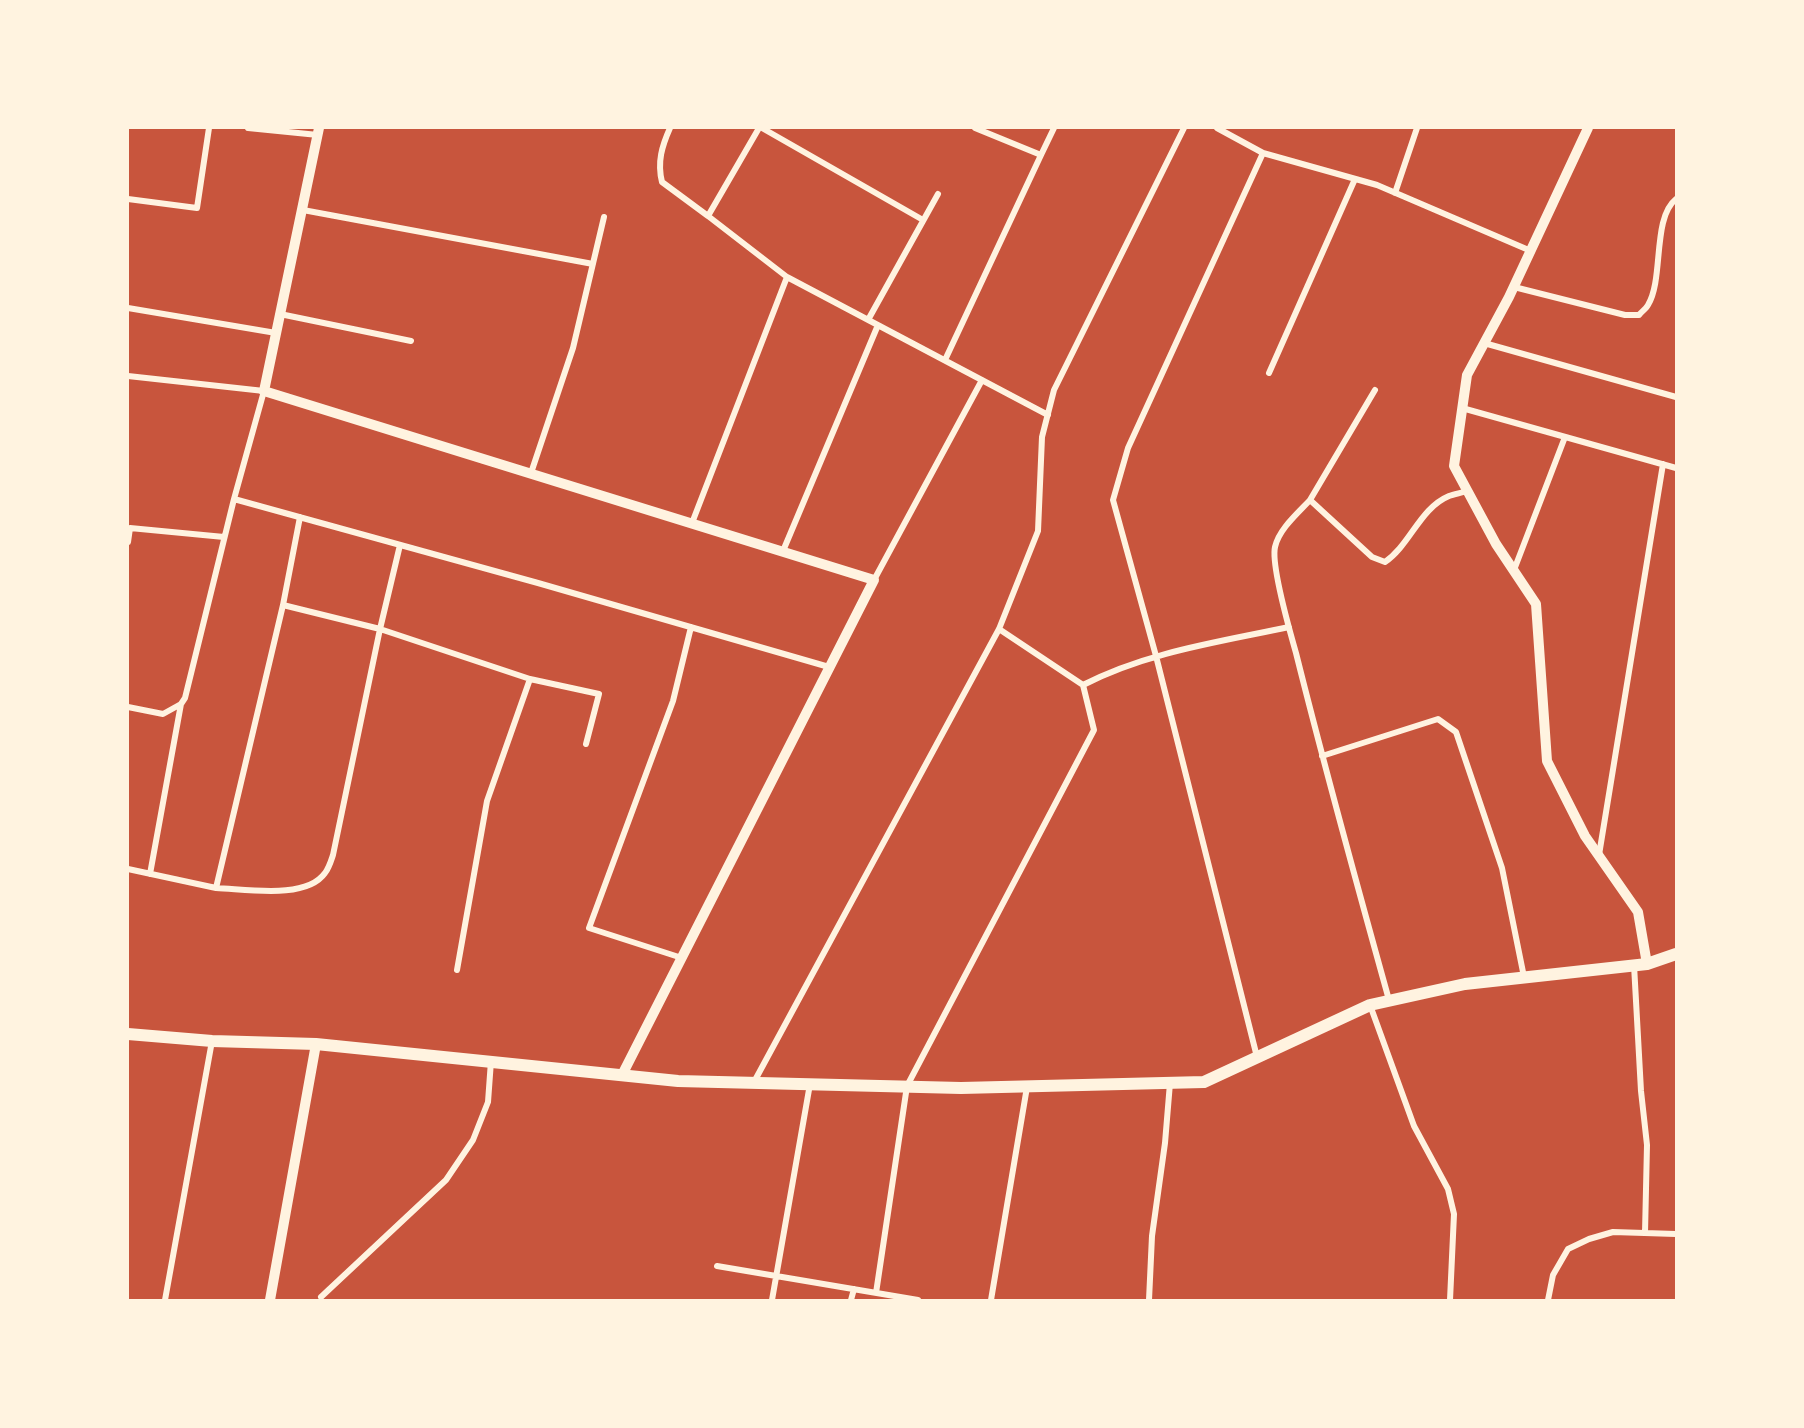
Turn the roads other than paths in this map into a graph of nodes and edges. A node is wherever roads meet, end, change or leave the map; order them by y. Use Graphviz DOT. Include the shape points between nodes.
graph roads {
  1 [pos="209,128"];
  2 [pos="248,128"];
  3 [pos="670,128"];
  4 [pos="760,128"];
  5 [pos="975,128"];
  6 [pos="1054,128"];
  7 [pos="1184,128"];
  8 [pos="1217,128"];
  9 [pos="1417,128"];
  10 [pos="1588,128"];
  11 [pos="318,131"];
  12 [pos="1263,153"];
  13 [pos="1041,155"];
  14 [pos="1355,179"];
  15 [pos="1395,192"];
  16 [pos="938,194"];
  17 [pos="128,199"];
  18 [pos="1677,199"];
  19 [pos="303,210"];
  20 [pos="708,216"];
  21 [pos="604,217"];
  22 [pos="923,220"];
  23 [pos="1531,251"];
  24 [pos="593,264"];
  25 [pos="787,277"];
  26 [pos="1514,287"];
  27 [pos="128,308"];
  28 [pos="280,314"];
  29 [pos="868,320"];
  30 [pos="879,325"];
  31 [pos="276,333"];
  32 [pos="411,341"];
  33 [pos="1485,343"];
  34 [pos="945,360"];
  35 [pos="1269,373"];
  36 [pos="128,376"];
  37 [pos="982,380"];
  38 [pos="1375,390"];
  39 [pos="264,391"];
  40 [pos="1677,397"];
  41 [pos="1462,408"];
  42 [pos="1048,415"];
  43 [pos="1565,437"];
  44 [pos="1663,464"];
  45 [pos="1677,468"];
  46 [pos="531,474"];
  47 [pos="1467,491"];
  48 [pos="234,499"];
  49 [pos="1310,500"];
  50 [pos="300,517"];
  51 [pos="692,523"];
  52 [pos="224,537"];
  53 [pos="128,542"];
  54 [pos="399,545"];
  55 [pos="783,551"];
  56 [pos="1514,570"];
  57 [pos="874,580"];
  58 [pos="283,605"];
  59 [pos="691,627"];
  60 [pos="1289,627"];
  61 [pos="380,629"];
  62 [pos="999,629"];
  63 [pos="1156,656"];
  64 [pos="829,667"];
  65 [pos="530,679"];
  66 [pos="1083,685"];
  67 [pos="181,704"];
  68 [pos="128,707"];
  69 [pos="586,744"];
  70 [pos="1322,756"];
  71 [pos="1599,856"];
  72 [pos="128,869"];
  73 [pos="150,874"];
  74 [pos="216,888"];
  75 [pos="1677,954"];
  76 [pos="682,958"];
  77 [pos="1640,964"];
  78 [pos="457,970"];
  79 [pos="1524,978"];
  80 [pos="1389,1001"];
  81 [pos="1370,1005"];
  82 [pos="128,1034"];
  83 [pos="212,1041"];
  84 [pos="316,1044"];
  85 [pos="1257,1057"];
  86 [pos="491,1061"];
  87 [pos="622,1075"];
  88 [pos="753,1082"];
  89 [pos="1170,1083"];
  90 [pos="810,1084"];
  91 [pos="907,1086"];
  92 [pos="1027,1086"];
  93 [pos="1645,1233"];
  94 [pos="1677,1234"];
  95 [pos="717,1266"];
  96 [pos="777,1276"];
  97 [pos="854,1289"];
  98 [pos="876,1293"];
  99 [pos="320,1299"];
  100 [pos="165,1300"];
  101 [pos="270,1300"];
  102 [pos="772,1300"];
  103 [pos="851,1300"];
  104 [pos="918,1300"];
  105 [pos="992,1300"];
  106 [pos="1149,1300"];
  107 [pos="1450,1300"];
  108 [pos="1548,1300"];
  1 -- 17 [label="street" via="197,208"];
  2 -- 11 [label="street"];
  3 -- 20 [label="street" via="659,162 662,182"];
  4 -- 20 [label="street"];
  4 -- 22 [label="street"];
  5 -- 13 [label="street"];
  6 -- 13 [label="street"];
  7 -- 42 [label="street" via="1054,390"];
  8 -- 12 [label="street"];
  9 -- 15 [label="street"];
  10 -- 23 [label="street"];
  11 -- 19 [label="street"];
  12 -- 14 [label="street"];
  12 -- 63 [label="street" via="1128,448 1113,500"];
  13 -- 34 [label="street"];
  14 -- 15 [label="street"];
  14 -- 35 [label="street"];
  15 -- 23 [label="street"];
  16 -- 22 [label="street"];
  18 -- 26 [label="street" via="1665,215 1648,305 1638,315"];
  19 -- 24 [label="street"];
  19 -- 28 [label="street"];
  20 -- 25 [label="street"];
  21 -- 24 [label="street"];
  22 -- 29 [label="street"];
  23 -- 26 [label="street"];
  24 -- 46 [label="street" via="573,348"];
  25 -- 29 [label="street"];
  25 -- 51 [label="street"];
  26 -- 33 [label="street"];
  27 -- 31 [label="street"];
  28 -- 31 [label="street"];
  28 -- 32 [label="street"];
  29 -- 30 [label="street"];
  30 -- 34 [label="street"];
  30 -- 55 [label="street"];
  31 -- 39 [label="street"];
  33 -- 40 [label="street"];
  33 -- 41 [label="street" via="1467,375"];
  34 -- 37 [label="street"];
  36 -- 39 [label="street"];
  37 -- 42 [label="street"];
  37 -- 57 [label="street"];
  38 -- 49 [label="street"];
  39 -- 46 [label="street"];
  39 -- 48 [label="street"];
  41 -- 43 [label="street"];
  41 -- 47 [label="street" via="1454,466"];
  42 -- 62 [label="street" via="1042,438 1038,531"];
  43 -- 44 [label="street"];
  43 -- 56 [label="street"];
  44 -- 45 [label="street"];
  44 -- 71 [label="street"];
  46 -- 51 [label="street"];
  47 -- 49 [label="street" via="1447,496 1438,503 1385,562 1372,557"];
  47 -- 56 [label="street"];
  48 -- 50 [label="street"];
  48 -- 52 [label="street"];
  49 -- 60 [label="street" via="1279,536 1274,549"];
  50 -- 54 [label="street"];
  50 -- 58 [label="street"];
  51 -- 55 [label="street"];
  52 -- 53 [label="street" via="130,528"];
  52 -- 67 [label="street"];
  54 -- 59 [label="street"];
  54 -- 61 [label="street"];
  55 -- 57 [label="street"];
  56 -- 71 [label="street" via="1536,604 1547,761"];
  57 -- 64 [label="street"];
  58 -- 61 [label="street"];
  58 -- 74 [label="street"];
  59 -- 64 [label="street"];
  59 -- 76 [label="street" via="673,701 589,928"];
  60 -- 63 [label="street"];
  60 -- 70 [label="street"];
  61 -- 65 [label="street"];
  61 -- 74 [label="street" via="333,855 325,873 294,891"];
  62 -- 66 [label="street"];
  62 -- 88 [label="street"];
  63 -- 66 [label="street"];
  63 -- 85 [label="street"];
  64 -- 76 [label="street"];
  65 -- 69 [label="street" via="599,694"];
  65 -- 78 [label="street" via="488,801"];
  66 -- 91 [label="street" via="1094,730"];
  67 -- 68 [label="street" via="163,714"];
  67 -- 73 [label="street"];
  70 -- 79 [label="street" via="1438,719 1456,732 1502,868"];
  70 -- 80 [label="street"];
  71 -- 77 [label="street" via="1638,912"];
  72 -- 73 [label="street"];
  73 -- 74 [label="street"];
  75 -- 77 [label="main road"];
  76 -- 87 [label="street"];
  77 -- 79 [label="main road"];
  77 -- 93 [label="street" via="1641,1091 1647,1145"];
  79 -- 80 [label="main road" via="1465,984"];
  80 -- 81 [label="main road"];
  81 -- 85 [label="main road"];
  81 -- 107 [label="street" via="1414,1126 1448,1189 1454,1214"];
  82 -- 83 [label="main road"];
  83 -- 84 [label="main road"];
  83 -- 100 [label="street"];
  84 -- 86 [label="main road"];
  84 -- 101 [label="street"];
  85 -- 89 [label="main road" via="1204,1082"];
  86 -- 87 [label="main road"];
  86 -- 99 [label="street" via="488,1102 473,1140 446,1180"];
  87 -- 88 [label="main road"];
  88 -- 90 [label="main road"];
  89 -- 92 [label="main road"];
  89 -- 106 [label="street" via="1152,1236"];
  90 -- 91 [label="main road"];
  90 -- 96 [label="street"];
  91 -- 92 [label="main road"];
  91 -- 98 [label="street"];
  92 -- 105 [label="street"];
  93 -- 94 [label="street"];
  93 -- 108 [label="street" via="1613,1232 1568,1249 1553,1275"];
  95 -- 96 [label="street"];
  96 -- 97 [label="street"];
  96 -- 102 [label="street"];
  97 -- 98 [label="street"];
  97 -- 103 [label="street"];
  98 -- 104 [label="street"];
}
